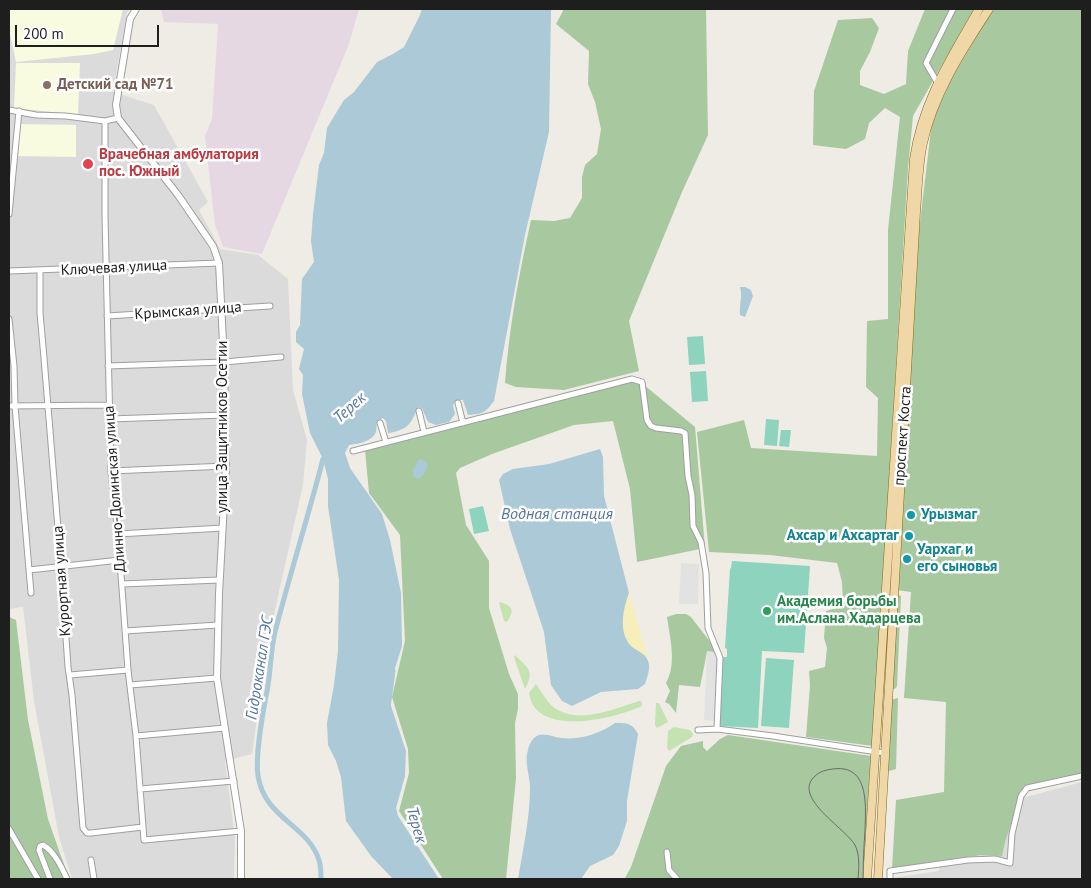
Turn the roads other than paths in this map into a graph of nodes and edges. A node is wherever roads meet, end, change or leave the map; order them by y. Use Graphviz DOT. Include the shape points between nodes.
graph roads {
  1 [pos="136,9"];
  2 [pos="953,9"];
  3 [pos="979,9"];
  4 [pos="989,9"];
  5 [pos="937,82"];
  6 [pos="9,110"];
  7 [pos="19,111"];
  8 [pos="118,118"];
  9 [pos="105,121"];
  10 [pos="9,214"];
  11 [pos="219,263"];
  12 [pos="106,268"];
  13 [pos="40,271"];
  14 [pos="9,272"];
  15 [pos="270,306"];
  16 [pos="221,308"];
  17 [pos="107,316"];
  18 [pos="9,319"];
  19 [pos="281,357"];
  20 [pos="224,362"];
  21 [pos="108,366"];
  22 [pos="458,403"];
  23 [pos="49,404"];
  24 [pos="110,405"];
  25 [pos="9,406"];
  26 [pos="15,406"];
  27 [pos="419,411"];
  28 [pos="224,415"];
  29 [pos="110,419"];
  30 [pos="463,422"];
  31 [pos="380,423"];
  32 [pos="424,432"];
  33 [pos="386,442"];
  34 [pos="354,451"];
  35 [pos="226,466"];
  36 [pos="111,471"];
  37 [pos="223,528"];
  38 [pos="118,534"];
  39 [pos="120,560"];
  40 [pos="61,565"];
  41 [pos="29,570"];
  42 [pos="219,580"];
  43 [pos="122,584"];
  44 [pos="31,593"];
  45 [pos="218,625"];
  46 [pos="125,631"];
  47 [pos="128,670"];
  48 [pos="70,675"];
  49 [pos="217,678"];
  50 [pos="130,685"];
  51 [pos="225,728"];
  52 [pos="698,730"];
  53 [pos="717,730"];
  54 [pos="136,736"];
  55 [pos="875,752"];
  56 [pos="884,753"];
  57 [pos="1082,776"];
  58 [pos="234,781"];
  59 [pos="140,789"];
  60 [pos="143,827"];
  61 [pos="9,829"];
  62 [pos="241,831"];
  63 [pos="667,852"];
  64 [pos="91,860"];
  65 [pos="38,879"];
  66 [pos="50,879"];
  67 [pos="67,879"];
  68 [pos="94,879"];
  69 [pos="241,879"];
  70 [pos="677,879"];
  71 [pos="867,879"];
  72 [pos="878,879"];
  73 [pos="890,879"];
  1 -- 8 [label="street" via="130,20 117,96"];
  2 -- 5 [label="street" via="926,63"];
  3 -- 5 [label="main road, проспект Коста"];
  4 -- 56 [label="main road, проспект Коста" via="942,88 922,145"];
  5 -- 55 [label="main road, проспект Коста" via="922,118 914,159"];
  6 -- 7 [label="street"];
  7 -- 9 [label="street"];
  7 -- 10 [label="street"];
  8 -- 9 [label="street"];
  8 -- 11 [label="street, улица Защитников Осетии" via="183,202 213,246"];
  9 -- 12 [label="street, Длинно-Долинская улица"];
  11 -- 12 [label="street, Ключевая улица"];
  11 -- 16 [label="street, улица Защитников Осетии"];
  12 -- 13 [label="street, Ключевая улица"];
  12 -- 17 [label="street, Длинно-Долинская улица"];
  13 -- 14 [label="street, Ключевая улица"];
  13 -- 23 [label="street, Курортная улица" via="40,313"];
  15 -- 16 [label="street, Крымская улица"];
  16 -- 17 [label="street, Крымская улица"];
  16 -- 20 [label="street, улица Защитников Осетии"];
  17 -- 21 [label="street, Длинно-Долинская улица"];
  18 -- 26 [label="street"];
  19 -- 20 [label="street"];
  20 -- 21 [label="street"];
  20 -- 28 [label="street, улица Защитников Осетии"];
  21 -- 24 [label="street, Длинно-Долинская улица"];
  22 -- 30 [label="street"];
  23 -- 24 [label="street"];
  23 -- 26 [label="street"];
  23 -- 40 [label="street, Курортная улица"];
  24 -- 29 [label="street, Длинно-Долинская улица"];
  25 -- 26 [label="street"];
  26 -- 41 [label="street"];
  27 -- 32 [label="street"];
  28 -- 29 [label="street"];
  28 -- 35 [label="street, улица Защитников Осетии"];
  29 -- 36 [label="street, Длинно-Долинская улица"];
  30 -- 32 [label="street"];
  30 -- 53 [label="street" via="632,379 642,382 647,420 651,426 685,433 692,526 701,542 706,573 708,628 720,658"];
  31 -- 33 [label="street"];
  32 -- 33 [label="street"];
  33 -- 34 [label="street"];
  35 -- 36 [label="street"];
  35 -- 37 [label="street, улица Защитников Осетии"];
  36 -- 38 [label="street, Длинно-Долинская улица"];
  37 -- 38 [label="street"];
  37 -- 42 [label="street, улица Защитников Осетии"];
  38 -- 39 [label="street, Длинно-Долинская улица"];
  39 -- 40 [label="street"];
  39 -- 43 [label="street, Длинно-Долинская улица"];
  40 -- 41 [label="street"];
  40 -- 48 [label="street, Курортная улица"];
  41 -- 44 [label="street"];
  42 -- 43 [label="street"];
  42 -- 45 [label="street, улица Защитников Осетии"];
  43 -- 46 [label="street, Длинно-Долинская улица"];
  45 -- 46 [label="street"];
  45 -- 49 [label="street, улица Защитников Осетии"];
  46 -- 47 [label="street, Длинно-Долинская улица"];
  47 -- 48 [label="street"];
  47 -- 50 [label="street, Длинно-Долинская улица"];
  48 -- 60 [label="street, Курортная улица" via="84,831"];
  49 -- 50 [label="street"];
  49 -- 51 [label="street, улица Защитников Осетии"];
  50 -- 54 [label="street, Длинно-Долинская улица"];
  51 -- 54 [label="street"];
  51 -- 58 [label="street, улица Защитников Осетии"];
  52 -- 53 [label="street"];
  53 -- 55 [label="street"];
  54 -- 59 [label="street, Длинно-Долинская улица"];
  55 -- 56 [label="street"];
  55 -- 71 [label="main road, проспект Коста"];
  56 -- 72 [label="main road, проспект Коста"];
  57 -- 73 [label="street" via="1027,788 1021,796 1012,834 1010,862 968,860 890,871"];
  58 -- 59 [label="street"];
  58 -- 62 [label="street, улица Защитников Осетии"];
  59 -- 60 [label="street, Длинно-Долинская улица"];
  60 -- 62 [label="street, Длинно-Долинская улица" via="144,840"];
  61 -- 65 [label="street"];
  62 -- 69 [label="street, улица Защитников Осетии"];
  63 -- 70 [label="street" via="668,870"];
  64 -- 68 [label="street"];
  66 -- 67 [label="street" via="39,850 43,845 58,860"];
}
